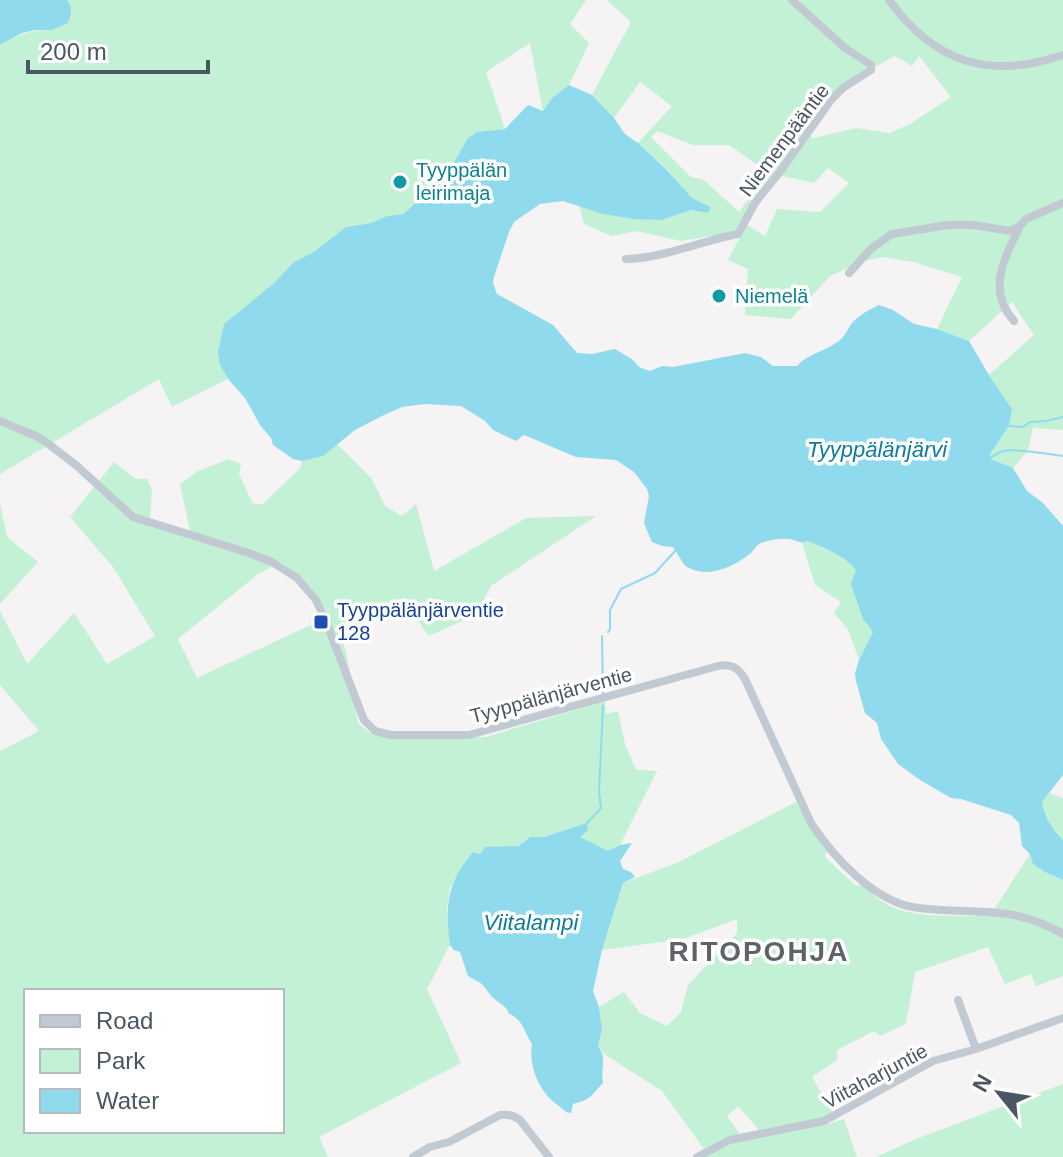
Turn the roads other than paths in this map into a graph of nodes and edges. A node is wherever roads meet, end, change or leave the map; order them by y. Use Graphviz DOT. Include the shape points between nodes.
graph roads {
  1 [pos="792,0"];
  2 [pos="889,0"];
  3 [pos="1063,55"];
  4 [pos="1063,203"];
  5 [pos="1021,225"];
  6 [pos="626,259"];
  7 [pos="849,273"];
  8 [pos="1014,321"];
  9 [pos="0,421"];
  10 [pos="1063,934"];
  11 [pos="958,1000"];
  12 [pos="1063,1018"];
  13 [pos="976,1049"];
  14 [pos="413,1157"];
  15 [pos="549,1157"];
  16 [pos="697,1157"];
  1 -- 6 [label="street, Niemenpääntie" via="871,70 831,100 738,234"];
  2 -- 3 [label="street" via="914,31 936,48 969,62 1012,67"];
  4 -- 5 [label="street"];
  5 -- 7 [label="street" via="1011,231 948,225 892,234"];
  5 -- 8 [label="street" via="1000,278 1000,293"];
  9 -- 10 [label="street, Tyyppälänjärventie" via="46,442 133,517 249,553 297,578 316,600 364,720 375,731 469,735 727,664 745,679 811,823 868,885 903,905 1001,912 1036,920"];
  11 -- 13 [label="street"];
  12 -- 13 [label="street, Viitaharjuntie"];
  13 -- 16 [label="street, Viitaharjuntie" via="933,1061 824,1121 730,1140"];
  14 -- 15 [label="street" via="508,1114 520,1120"];
}
